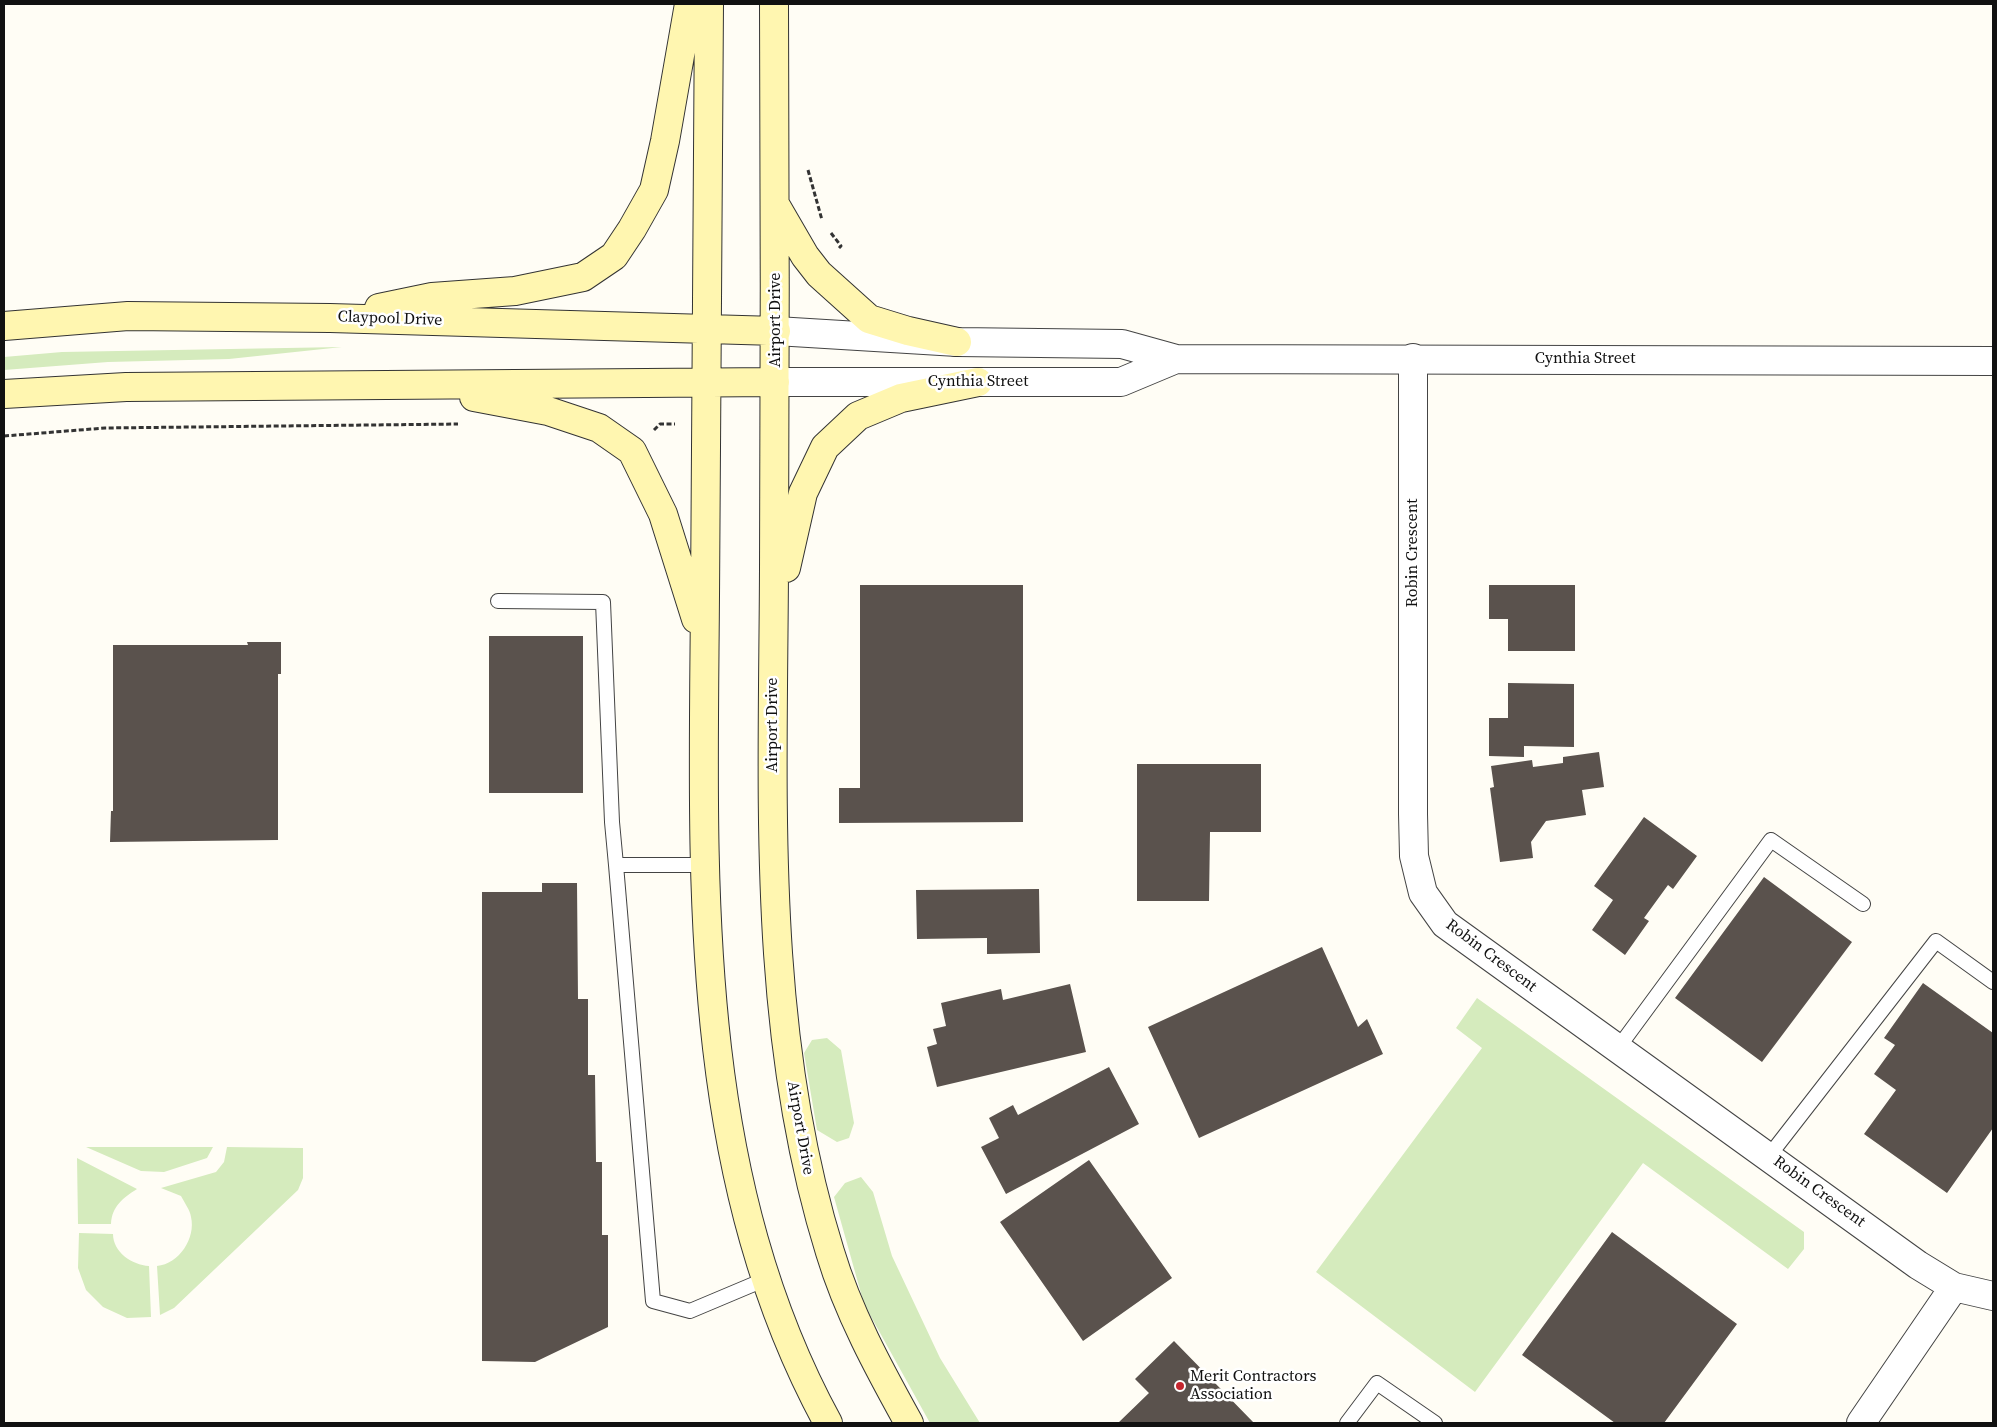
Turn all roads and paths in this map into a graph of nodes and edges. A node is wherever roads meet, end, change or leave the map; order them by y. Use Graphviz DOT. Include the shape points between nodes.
graph roads {
  1 [pos="689,4"];
  2 [pos="710,4"];
  3 [pos="774,4"];
  4 [pos="775,205"];
  5 [pos="330,318"];
  6 [pos="4,326"];
  7 [pos="707,328"];
  8 [pos="776,331"];
  9 [pos="957,342"];
  10 [pos="1412,358"];
  11 [pos="1176,359"];
  12 [pos="1993,361"];
  13 [pos="775,382"];
  14 [pos="978,382"];
  15 [pos="706,383"];
  16 [pos="370,384"];
  17 [pos="4,394"];
  18 [pos="462,424"];
  19 [pos="706,424"];
  20 [pos="4,436"];
  21 [pos="632,451"];
  22 [pos="498,601"];
  23 [pos="704,646"];
  24 [pos="774,646"];
  25 [pos="616,865"];
  26 [pos="706,865"];
  27 [pos="1863,904"];
  28 [pos="1993,982"];
  29 [pos="1618,1048"];
  30 [pos="1769,1156"];
  31 [pos="766,1280"];
  32 [pos="1954,1287"];
  33 [pos="1993,1296"];
  34 [pos="828,1423"];
  35 [pos="909,1423"];
  36 [pos="1347,1423"];
  37 [pos="1435,1423"];
  38 [pos="1861,1423"];
  1 -- 5 [label="main road" via="654,190 614,256 583,277 514,291 432,297"];
  2 -- 7 [label="main road"];
  3 -- 4 [label="main road, Airport Drive"];
  4 -- 8 [label="main road, Airport Drive"];
  4 -- 9 [label="main road" via="819,274 869,319"];
  5 -- 6 [label="main road, Claypool Drive" via="128,316"];
  5 -- 7 [label="main road, Claypool Drive"];
  7 -- 8 [label="main road, Claypool Drive"];
  7 -- 15 [label="main road"];
  8 -- 9 [label="street, Cynthia Street"];
  8 -- 13 [label="main road, Airport Drive"];
  9 -- 11 [label="street, Cynthia Street" via="1122,344"];
  10 -- 11 [label="street, Cynthia Street"];
  10 -- 12 [label="street, Cynthia Street"];
  10 -- 29 [label="street, Robin Crescent" via="1412,814 1414,856 1423,893 1445,924"];
  11 -- 14 [label="street, Cynthia Street" via="1121,382"];
  13 -- 14 [label="street, Cynthia Street"];
  13 -- 15 [label="main road"];
  13 -- 24 [label="main road, Airport Drive"];
  14 -- 24 [label="main road" via="901,398 858,416 826,447 803,493 787,559"];
  15 -- 16 [label="main road"];
  15 -- 19 [label="main road"];
  16 -- 17 [label="main road" via="126,387"];
  16 -- 21 [label="main road" via="489,399 548,411 599,428"];
  18 -- 20 [label="path" via="105,428"];
  19 -- 21 [label="path" via="660,424"];
  19 -- 23 [label="main road"];
  21 -- 23 [label="main road" via="663,514"];
  22 -- 25 [label="lane" via="604,602"];
  23 -- 26 [label="main road"];
  24 -- 35 [label="main road, Airport Drive" via="775,931 794,1104 810,1182 831,1256 859,1325"];
  25 -- 26 [label="lane"];
  25 -- 31 [label="lane" via="653,1301 690,1311"];
  26 -- 31 [label="main road" via="709,978 722,1092 745,1204"];
  27 -- 29 [label="lane" via="1770,840"];
  28 -- 30 [label="lane" via="1936,940"];
  29 -- 30 [label="street, Robin Crescent"];
  30 -- 32 [label="street, Robin Crescent" via="1918,1265"];
  31 -- 34 [label="main road" via="811,1393"];
  32 -- 33 [label="street, Robin Crescent"];
  32 -- 38 [label="street"];
  36 -- 37 [label="lane" via="1377,1383"];
}
